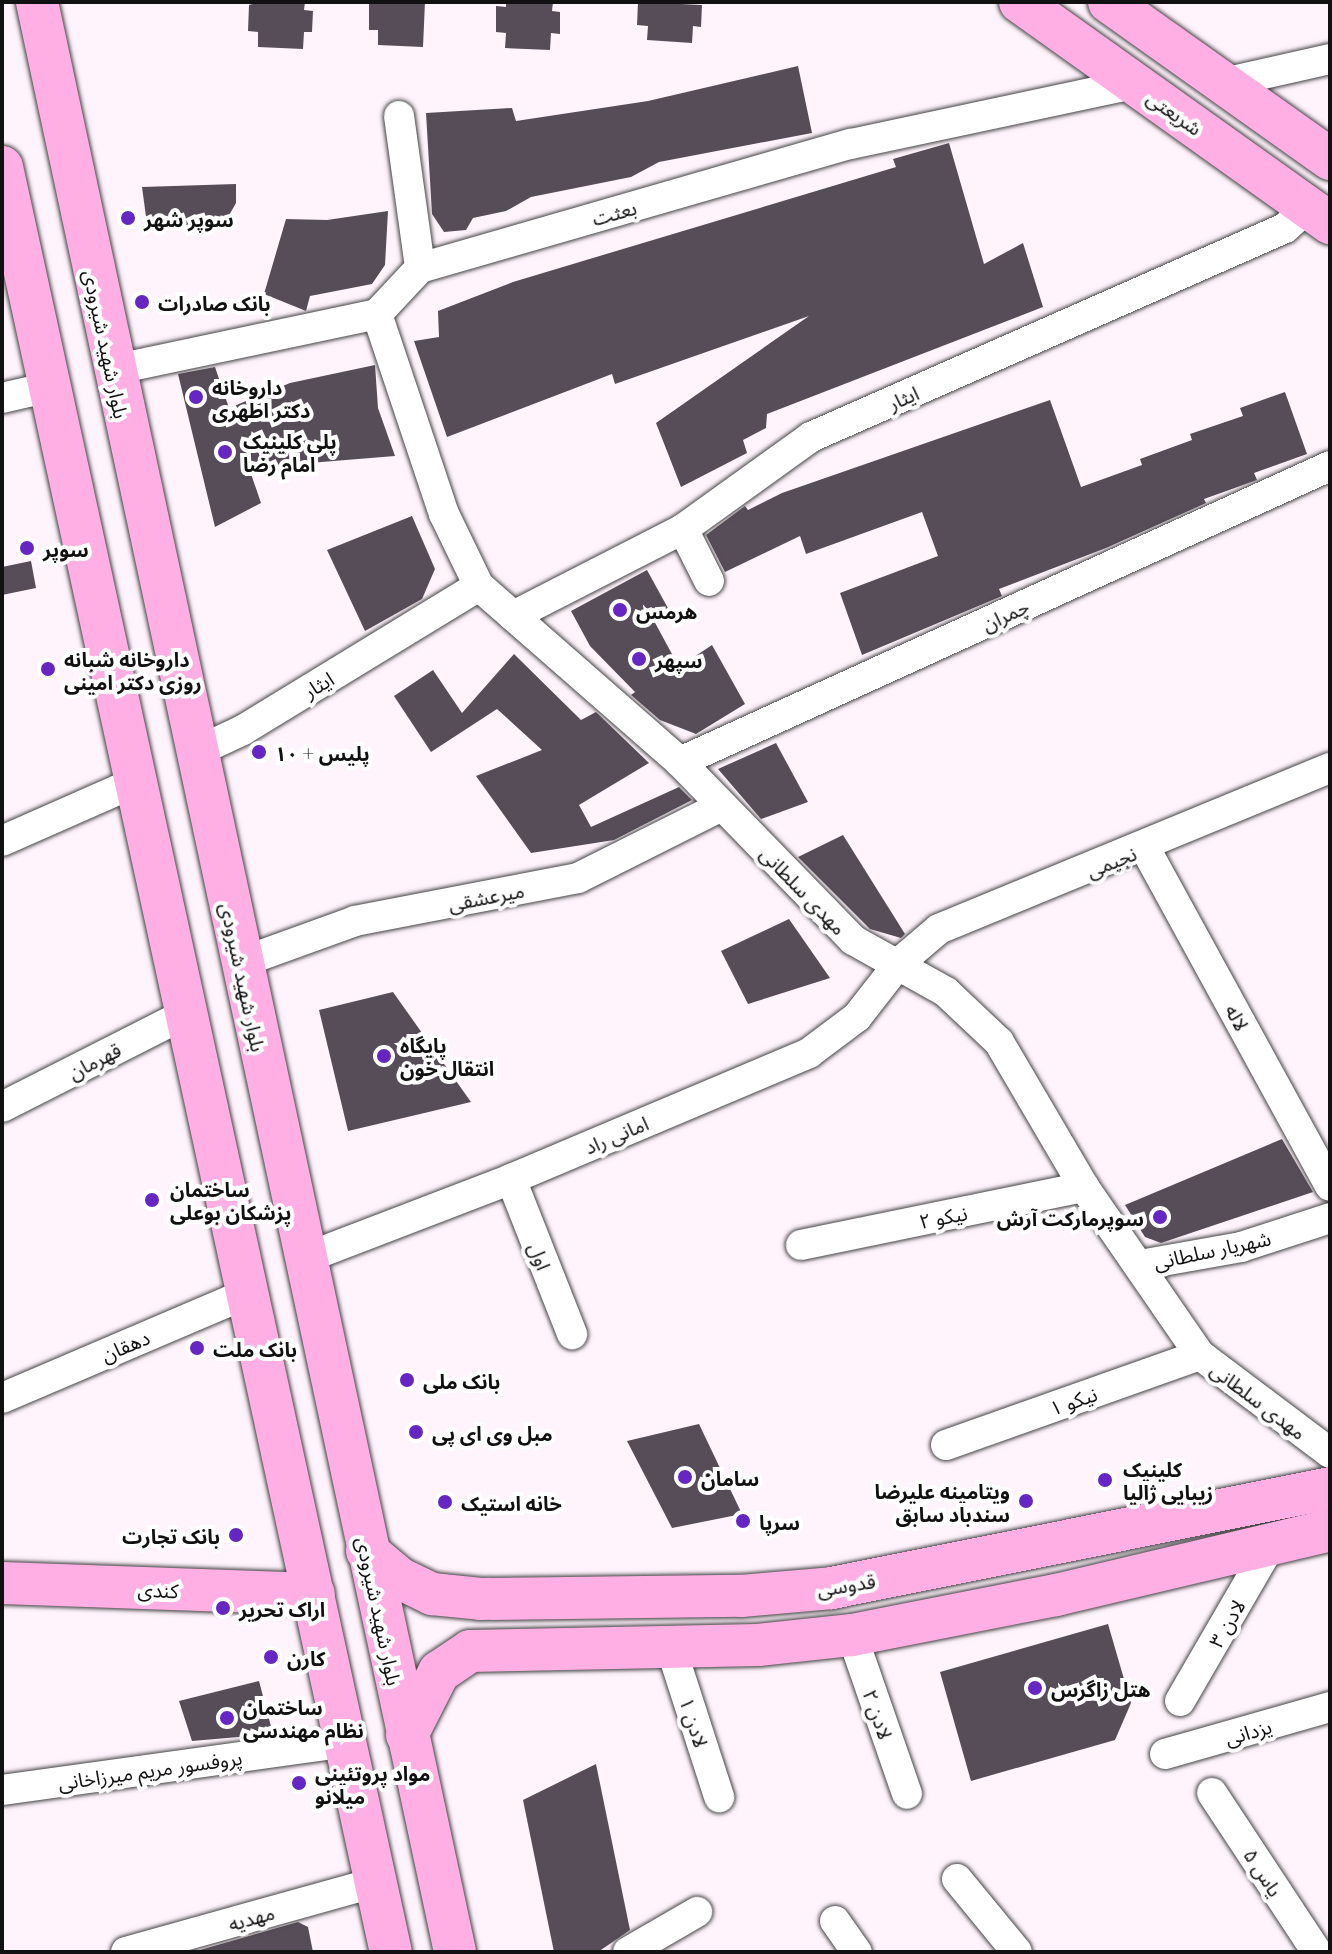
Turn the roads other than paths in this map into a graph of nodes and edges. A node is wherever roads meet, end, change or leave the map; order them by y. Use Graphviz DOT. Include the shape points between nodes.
graph roads {
  1 [pos="37,2"];
  2 [pos="1020,2"];
  3 [pos="1109,2"];
  4 [pos="1330,59"];
  5 [pos="1223,83"];
  6 [pos="1134,84"];
  7 [pos="399,116"];
  8 [pos="1330,159"];
  9 [pos="2,167"];
  10 [pos="1319,215"];
  11 [pos="420,268"];
  12 [pos="377,314"];
  13 [pos="112,370"];
  14 [pos="50,387"];
  15 [pos="2,398"];
  16 [pos="1330,466"];
  17 [pos="683,529"];
  18 [pos="709,581"];
  19 [pos="479,586"];
  20 [pos="513,616"];
  21 [pos="196,752"];
  22 [pos="680,762"];
  23 [pos="1330,768"];
  24 [pos="136,782"];
  25 [pos="722,806"];
  26 [pos="2,841"];
  27 [pos="1145,848"];
  28 [pos="242,962"];
  29 [pos="899,963"];
  30 [pos="187,1013"];
  31 [pos="2,1107"];
  32 [pos="511,1179"];
  33 [pos="1330,1186"];
  34 [pos="1084,1187"];
  35 [pos="1330,1218"];
  36 [pos="801,1245"];
  37 [pos="303,1259"];
  38 [pos="1140,1265"];
  39 [pos="248,1293"];
  40 [pos="572,1334"];
  41 [pos="1200,1355"];
  42 [pos="2,1398"];
  43 [pos="946,1445"];
  44 [pos="1330,1453"];
  45 [pos="1330,1488"];
  46 [pos="1330,1530"];
  47 [pos="1271,1544"];
  48 [pos="367,1551"];
  49 [pos="2,1583"];
  50 [pos="314,1594"];
  51 [pos="481,1599"];
  52 [pos="852,1635"];
  53 [pos="671,1648"];
  54 [pos="470,1651"];
  55 [pos="1180,1701"];
  56 [pos="1330,1707"];
  57 [pos="407,1735"];
  58 [pos="346,1742"];
  59 [pos="1165,1754"];
  60 [pos="2,1790"];
  61 [pos="1212,1793"];
  62 [pos="907,1794"];
  63 [pos="719,1797"];
  64 [pos="957,1879"];
  65 [pos="376,1882"];
  66 [pos="697,1912"];
  67 [pos="835,1921"];
  68 [pos="126,1952"];
  69 [pos="391,1952"];
  70 [pos="455,1952"];
  71 [pos="628,1952"];
  72 [pos="857,1952"];
  73 [pos="1017,1952"];
  74 [pos="1317,1952"];
  1 -- 13 [label="main road, بلوار شهید شیرودی"];
  2 -- 6 [label="main road, شریعتی"];
  3 -- 5 [label="main road"];
  4 -- 5 [label="street"];
  5 -- 8 [label="main road"];
  6 -- 10 [label="main road, شریعتی"];
  6 -- 11 [label="street, بعثت" via="851,144"];
  7 -- 11 [label="street"];
  9 -- 14 [label="main road"];
  10 -- 17 [label="street, ایثار" via="811,437"];
  11 -- 12 [label="street"];
  12 -- 13 [label="street"];
  12 -- 19 [label="street, مهدی سلطانی" via="444,514"];
  13 -- 21 [label="main road, بلوار شهید شیرودی"];
  14 -- 15 [label="street"];
  14 -- 24 [label="main road"];
  16 -- 22 [label="street, چمران"];
  17 -- 18 [label="street"];
  17 -- 20 [label="street, ایثار"];
  19 -- 20 [label="street, مهدی سلطانی"];
  19 -- 21 [label="street, ایثار" via="243,730"];
  20 -- 22 [label="street, مهدی سلطانی"];
  21 -- 28 [label="main road, بلوار شهید شیرودی"];
  22 -- 25 [label="street, مهدی سلطانی"];
  23 -- 27 [label="street, نجیمی"];
  24 -- 26 [label="street"];
  24 -- 30 [label="main road"];
  25 -- 28 [label="street, میرعشقی" via="578,878 355,921"];
  25 -- 29 [label="street, مهدی سلطانی" via="853,940"];
  27 -- 29 [label="street, نجیمی" via="939,929"];
  27 -- 33 [label="street, لاله"];
  28 -- 37 [label="main road, بلوار شهید شیرودی"];
  29 -- 32 [label="street, امانی راد" via="857,1017 809,1053"];
  29 -- 34 [label="street, مهدی سلطانی" via="946,992 999,1042"];
  30 -- 31 [label="street, قهرمان"];
  30 -- 39 [label="main road"];
  32 -- 37 [label="street, امانی راد"];
  32 -- 40 [label="street, اول"];
  34 -- 36 [label="street, نیکو ۲"];
  34 -- 38 [label="street, مهدی سلطانی"];
  35 -- 38 [label="street, شهریار سلطانی" via="1241,1247"];
  37 -- 48 [label="main road, بلوار شهید شیرودی"];
  38 -- 41 [label="street, مهدی سلطانی"];
  39 -- 42 [label="street, دهقان"];
  39 -- 50 [label="main road"];
  41 -- 43 [label="street, نیکو ۱"];
  41 -- 44 [label="street, مهدی سلطانی"];
  45 -- 51 [label="main road, قدوسی" via="832,1588 741,1596"];
  46 -- 47 [label="main road"];
  47 -- 52 [label="main road" via="1056,1595"];
  47 -- 55 [label="street, لادن ۳"];
  48 -- 51 [label="main road, قدوسی" via="424,1592"];
  48 -- 57 [label="main road, بلوار شهید شیرودی"];
  49 -- 50 [label="main road, کندی"];
  50 -- 58 [label="main road"];
  51 -- 54 [label="main road" via="461,1605 447,1625 456,1645"];
  52 -- 53 [label="main road"];
  52 -- 62 [label="street, لادن ۲"];
  53 -- 54 [label="main road"];
  53 -- 63 [label="street, لادن ۱"];
  54 -- 57 [label="main road" via="439,1672"];
  56 -- 59 [label="street, یزدانی"];
  57 -- 70 [label="main road, بلوار شهید شیرودی"];
  58 -- 60 [label="street, پروفسور مریم میرزاخانی"];
  58 -- 65 [label="main road"];
  61 -- 74 [label="street, یاس ۵"];
  64 -- 73 [label="street"];
  65 -- 68 [label="street, مهدیه"];
  65 -- 69 [label="main road"];
  66 -- 71 [label="street"];
  67 -- 72 [label="street"];
}
